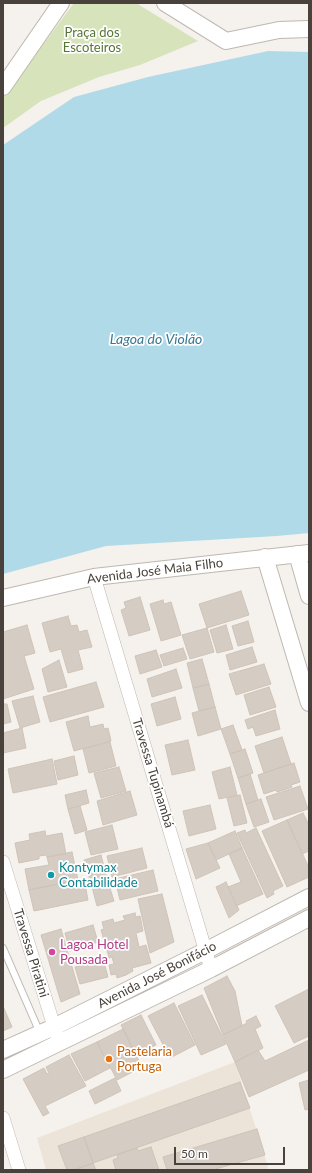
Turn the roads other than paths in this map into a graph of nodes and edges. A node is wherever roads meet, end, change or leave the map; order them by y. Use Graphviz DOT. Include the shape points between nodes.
graph roads {
  1 [pos="61,3"];
  2 [pos="165,3"];
  3 [pos="309,29"];
  4 [pos="3,87"];
  5 [pos="303,554"];
  6 [pos="265,557"];
  7 [pos="94,577"];
  8 [pos="309,596"];
  9 [pos="3,598"];
  10 [pos="309,702"];
  11 [pos="3,862"];
  12 [pos="309,897"];
  13 [pos="309,918"];
  14 [pos="265,920"];
  15 [pos="272,937"];
  16 [pos="3,948"];
  17 [pos="207,950"];
  18 [pos="212,968"];
  19 [pos="48,1039"];
  20 [pos="3,1050"];
  21 [pos="3,1070"];
  22 [pos="3,1118"];
  23 [pos="19,1170"];
  1 -- 4 [label="street"];
  2 -- 3 [label="street" via="226,41 279,30"];
  5 -- 6 [label="street, Avenida José Maia Filho"];
  5 -- 8 [label="street"];
  6 -- 7 [label="street, Avenida José Maia Filho"];
  6 -- 10 [label="street"];
  7 -- 9 [label="street, Avenida José Maia Filho"];
  7 -- 17 [label="street, Travessa Tupinambá"];
  11 -- 19 [label="street, Travessa Piratini"];
  12 -- 14 [label="street, Avenida José Bonifácio"];
  13 -- 15 [label="street, Avenida José Bonifácio"];
  14 -- 15 [label="street"];
  14 -- 17 [label="street, Avenida José Bonifácio"];
  15 -- 18 [label="street, Avenida José Bonifácio"];
  16 -- 19 [label="lane"];
  17 -- 18 [label="street, Travessa Tupinambá"];
  17 -- 19 [label="street, Avenida José Bonifácio"];
  18 -- 19 [label="street, Avenida José Bonifácio"];
  19 -- 20 [label="street, Avenida José Bonifácio"];
  19 -- 21 [label="street, Avenida José Bonifácio"];
  22 -- 23 [label="street"];
}
